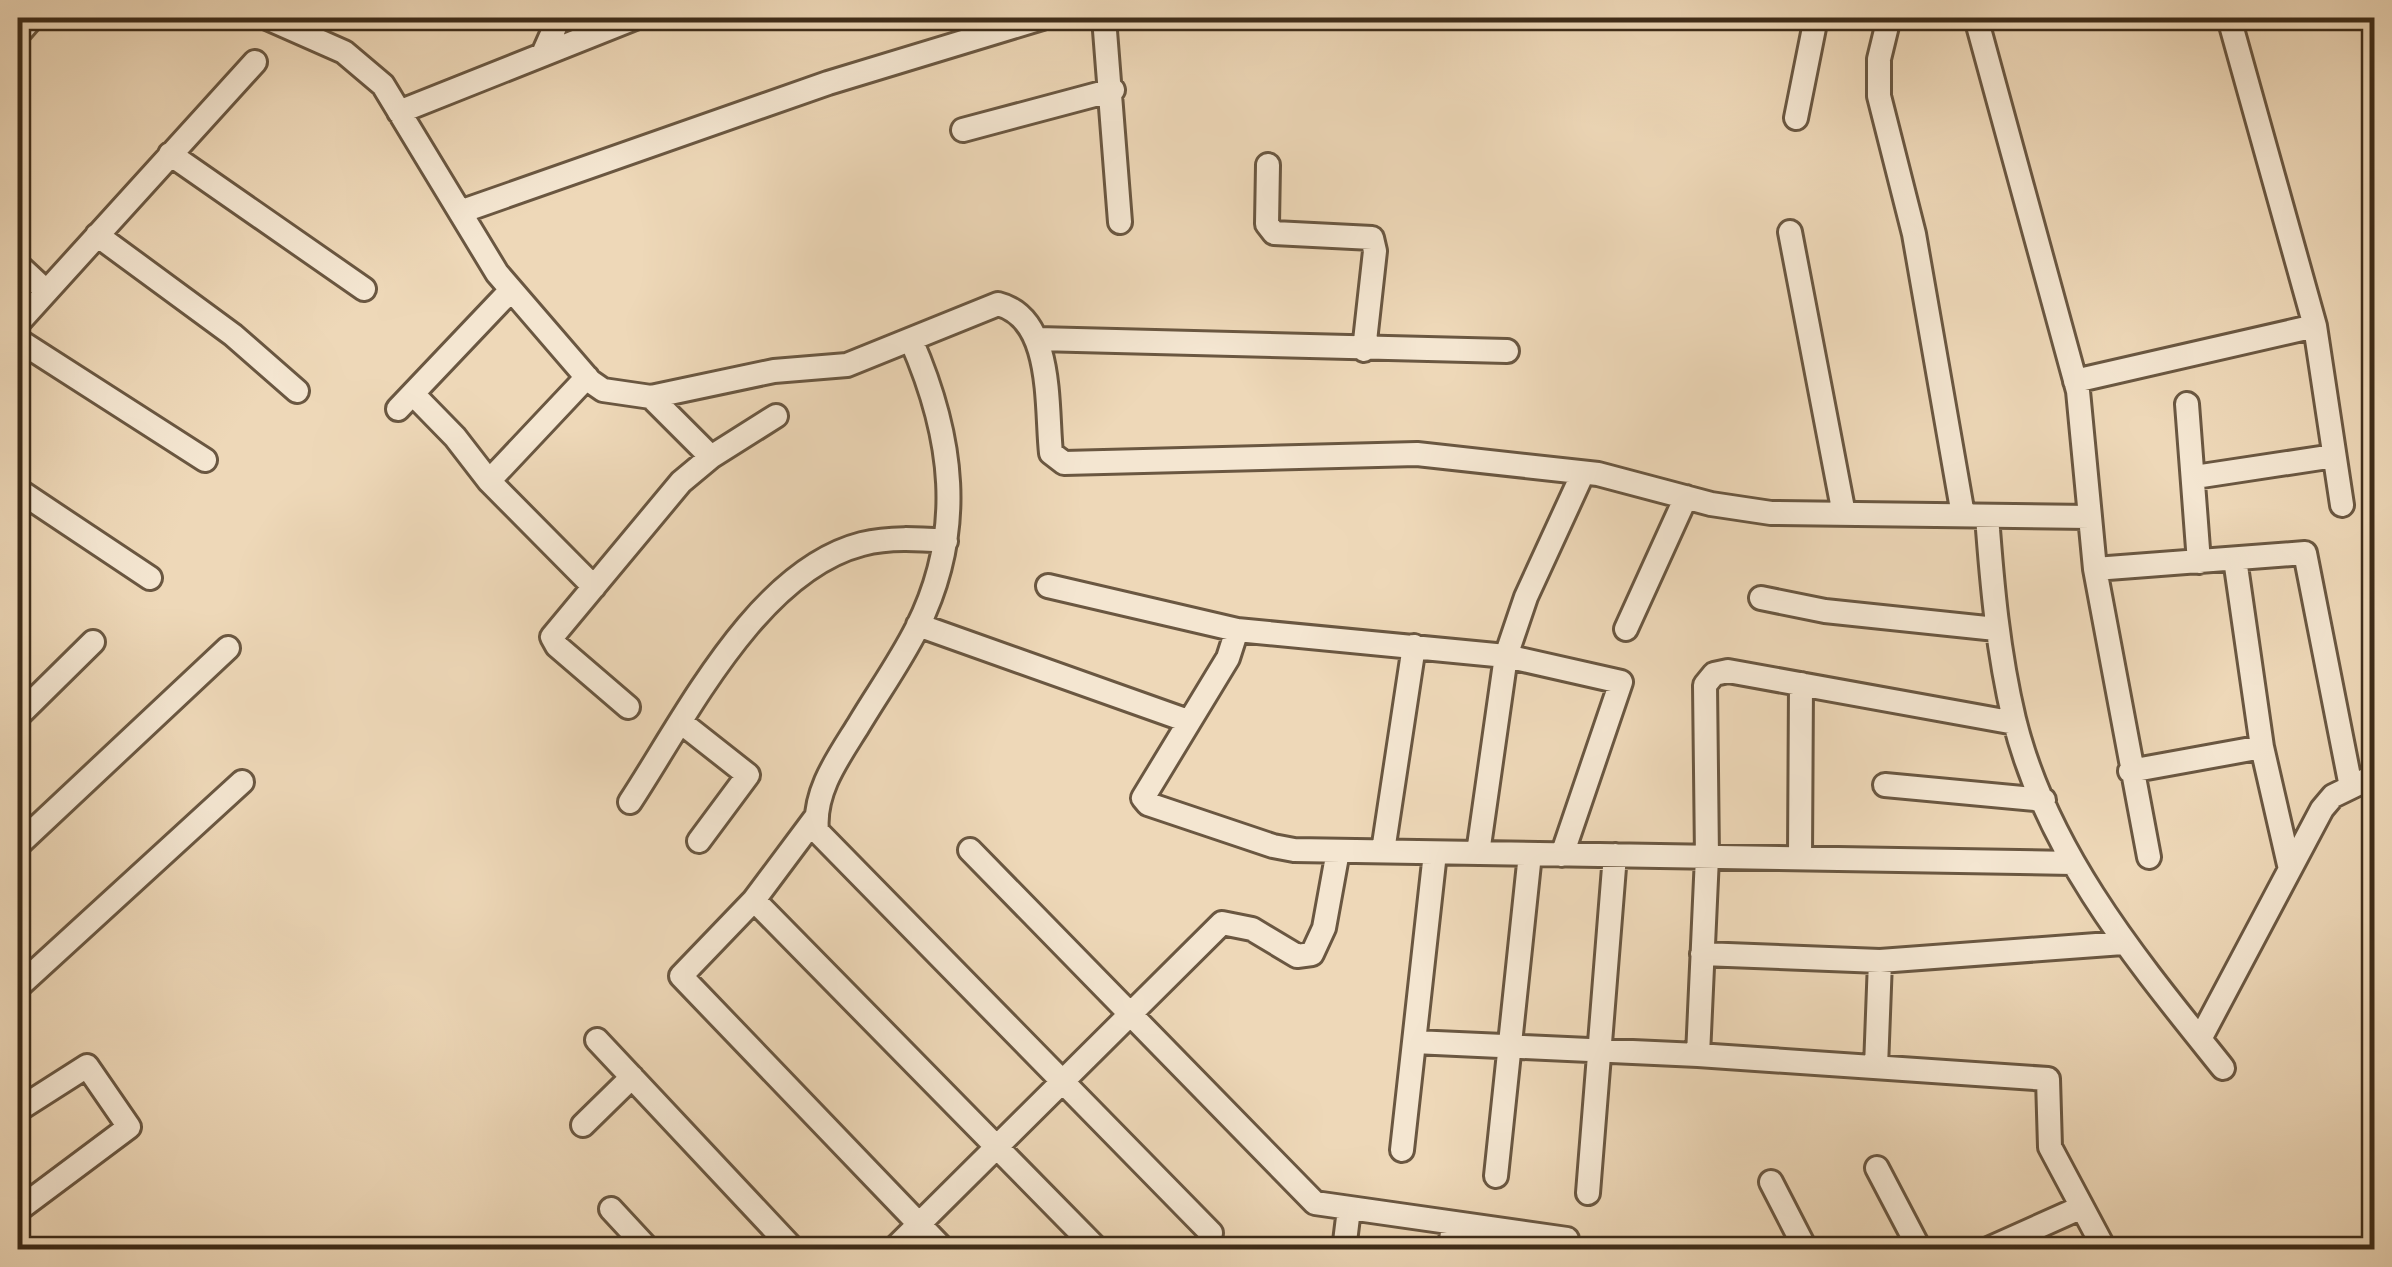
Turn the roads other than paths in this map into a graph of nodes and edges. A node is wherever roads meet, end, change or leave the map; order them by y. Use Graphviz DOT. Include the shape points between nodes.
graph roads {
  1 [pos="32,18"];
  2 [pos="267,18"];
  3 [pos="559,18"];
  4 [pos="635,18"];
  5 [pos="1042,18"];
  6 [pos="1104,18"];
  7 [pos="1816,18"];
  8 [pos="1889,18"];
  9 [pos="1976,18"];
  10 [pos="2229,18"];
  11 [pos="311,26"];
  12 [pos="18,34"];
  13 [pos="544,54"];
  14 [pos="255,62"];
  15 [pos="1113,90"];
  16 [pos="399,112"];
  17 [pos="1796,118"];
  18 [pos="962,130"];
  19 [pos="170,154"];
  20 [pos="1268,164"];
  21 [pos="460,212"];
  22 [pos="1120,222"];
  23 [pos="1790,232"];
  24 [pos="97,235"];
  25 [pos="18,264"];
  26 [pos="364,288"];
  27 [pos="511,290"];
  28 [pos="46,291"];
  29 [pos="18,323"];
  30 [pos="2314,326"];
  31 [pos="18,340"];
  32 [pos="912,340"];
  33 [pos="1038,340"];
  34 [pos="1364,350"];
  35 [pos="1507,351"];
  36 [pos="587,377"];
  37 [pos="2075,381"];
  38 [pos="296,391"];
  39 [pos="651,396"];
  40 [pos="2187,404"];
  41 [pos="776,416"];
  42 [pos="2334,456"];
  43 [pos="710,457"];
  44 [pos="205,460"];
  45 [pos="1582,472"];
  46 [pos="2196,477"];
  47 [pos="489,480"];
  48 [pos="18,490"];
  49 [pos="1686,497"];
  50 [pos="2342,505"];
  51 [pos="1844,514"];
  52 [pos="1975,515"];
  53 [pos="2090,517"];
  54 [pos="946,540"];
  55 [pos="2235,559"];
  56 [pos="2199,562"];
  57 [pos="2095,569"];
  58 [pos="150,578"];
  59 [pos="1048,586"];
  60 [pos="594,587"];
  61 [pos="1760,598"];
  62 [pos="918,626"];
  63 [pos="1996,628"];
  64 [pos="1626,629"];
  65 [pos="1237,630"];
  66 [pos="93,642"];
  67 [pos="1414,646"];
  68 [pos="228,648"];
  69 [pos="1506,656"];
  70 [pos="1801,684"];
  71 [pos="628,707"];
  72 [pos="18,716"];
  73 [pos="1188,721"];
  74 [pos="682,723"];
  75 [pos="2015,723"];
  76 [pos="2262,747"];
  77 [pos="2130,771"];
  78 [pos="2374,776"];
  79 [pos="242,782"];
  80 [pos="1885,785"];
  81 [pos="2351,786"];
  82 [pos="2044,800"];
  83 [pos="630,802"];
  84 [pos="816,817"];
  85 [pos="699,841"];
  86 [pos="18,845"];
  87 [pos="970,850"];
  88 [pos="1338,850"];
  89 [pos="1382,852"];
  90 [pos="1434,852"];
  91 [pos="1478,853"];
  92 [pos="1530,854"];
  93 [pos="1562,854"];
  94 [pos="1615,855"];
  95 [pos="1706,856"];
  96 [pos="2150,857"];
  97 [pos="1800,858"];
  98 [pos="2073,862"];
  99 [pos="2290,869"];
  100 [pos="754,900"];
  101 [pos="2123,943"];
  102 [pos="1702,954"];
  103 [pos="1880,961"];
  104 [pos="18,987"];
  105 [pos="1131,1011"];
  106 [pos="2200,1039"];
  107 [pos="597,1040"];
  108 [pos="1414,1042"];
  109 [pos="1510,1046"];
  110 [pos="1602,1050"];
  111 [pos="1698,1055"];
  112 [pos="1876,1067"];
  113 [pos="2224,1068"];
  114 [pos="632,1077"];
  115 [pos="1061,1081"];
  116 [pos="18,1110"];
  117 [pos="584,1124"];
  118 [pos="996,1146"];
  119 [pos="1402,1150"];
  120 [pos="1877,1168"];
  121 [pos="1496,1176"];
  122 [pos="1771,1182"];
  123 [pos="1588,1193"];
  124 [pos="2082,1208"];
  125 [pos="611,1209"];
  126 [pos="18,1210"];
  127 [pos="1349,1210"];
  128 [pos="919,1223"];
  129 [pos="1454,1224"];
  130 [pos="1211,1234"];
  131 [pos="649,1250"];
  132 [pos="794,1250"];
  133 [pos="893,1250"];
  134 [pos="944,1250"];
  135 [pos="1098,1250"];
  136 [pos="1344,1250"];
  137 [pos="1450,1250"];
  138 [pos="1566,1250"];
  139 [pos="1806,1250"];
  140 [pos="1920,1250"];
  141 [pos="1986,1250"];
  142 [pos="2105,1250"];
  1 -- 12 [label="street"];
  2 -- 11 [label="street"];
  3 -- 13 [label="street"];
  4 -- 13 [label="street"];
  5 -- 21 [label="street" via="828,84"];
  6 -- 15 [label="street"];
  7 -- 17 [label="street"];
  8 -- 52 [label="street" via="1878,59 1878,96"];
  9 -- 37 [label="street"];
  10 -- 30 [label="street"];
  11 -- 16 [label="street" via="365,66"];
  13 -- 16 [label="street"];
  14 -- 19 [label="street"];
  15 -- 18 [label="street"];
  15 -- 22 [label="street"];
  16 -- 21 [label="street"];
  19 -- 24 [label="street"];
  19 -- 26 [label="street"];
  20 -- 34 [label="street" via="1267,224 1274,233 1372,238"];
  21 -- 27 [label="street"];
  23 -- 51 [label="street"];
  24 -- 28 [label="street"];
  24 -- 38 [label="street"];
  25 -- 28 [label="street"];
  27 -- 36 [label="street"];
  27 -- 47 [label="street" via="406,401 456,437"];
  28 -- 29 [label="street"];
  30 -- 37 [label="street"];
  30 -- 42 [label="street"];
  31 -- 44 [label="street"];
  32 -- 33 [label="street" via="998,304 1029,322"];
  32 -- 39 [label="street" via="847,365 774,371"];
  32 -- 54 [label="street" via="942,420 950,488"];
  33 -- 34 [label="street"];
  33 -- 45 [label="street" via="1051,453 1064,462 1417,454"];
  34 -- 35 [label="street"];
  36 -- 39 [label="street" via="603,390"];
  36 -- 47 [label="street"];
  37 -- 53 [label="street"];
  39 -- 43 [label="street"];
  40 -- 46 [label="street"];
  41 -- 43 [label="street"];
  42 -- 46 [label="street"];
  42 -- 50 [label="street"];
  43 -- 60 [label="street"];
  45 -- 49 [label="street"];
  45 -- 69 [label="street"];
  46 -- 56 [label="street"];
  47 -- 60 [label="street"];
  48 -- 58 [label="street"];
  49 -- 51 [label="street" via="1771,513"];
  49 -- 64 [label="street"];
  51 -- 52 [label="street"];
  52 -- 53 [label="street"];
  52 -- 63 [label="street"];
  53 -- 57 [label="street"];
  54 -- 62 [label="street"];
  54 -- 74 [label="street" via="889,538 820,564 748,623"];
  55 -- 56 [label="street"];
  55 -- 76 [label="street"];
  55 -- 81 [label="street" via="2305,553"];
  56 -- 57 [label="street"];
  57 -- 77 [label="street"];
  59 -- 65 [label="street"];
  60 -- 71 [label="street" via="552,637"];
  61 -- 63 [label="street"];
  62 -- 73 [label="street"];
  62 -- 84 [label="street" via="827,778"];
  63 -- 75 [label="street"];
  65 -- 67 [label="street"];
  65 -- 73 [label="street" via="1228,658"];
  66 -- 72 [label="street"];
  67 -- 69 [label="street"];
  67 -- 89 [label="street"];
  68 -- 86 [label="street"];
  69 -- 91 [label="street"];
  69 -- 93 [label="street" via="1622,682"];
  70 -- 75 [label="street"];
  70 -- 95 [label="street" via="1728,672 1714,674 1705,685"];
  70 -- 97 [label="street"];
  73 -- 88 [label="street" via="1144,790 1148,804 1273,846"];
  74 -- 83 [label="street"];
  74 -- 85 [label="street" via="748,775"];
  75 -- 82 [label="street"];
  76 -- 77 [label="street"];
  76 -- 99 [label="street"];
  77 -- 96 [label="street"];
  78 -- 81 [label="street"];
  79 -- 104 [label="street"];
  80 -- 82 [label="street"];
  81 -- 99 [label="street" via="2322,809"];
  82 -- 98 [label="street"];
  84 -- 100 [label="street"];
  84 -- 115 [label="street" via="817,831"];
  87 -- 105 [label="street"];
  88 -- 89 [label="street"];
  88 -- 105 [label="street" via="1324,928 1312,954 1296,956 1252,929 1222,922"];
  89 -- 90 [label="street"];
  90 -- 91 [label="street"];
  90 -- 108 [label="street"];
  91 -- 92 [label="street"];
  92 -- 93 [label="street"];
  92 -- 109 [label="street"];
  93 -- 94 [label="street"];
  94 -- 95 [label="street"];
  94 -- 110 [label="street"];
  95 -- 97 [label="street"];
  95 -- 102 [label="street"];
  97 -- 98 [label="street"];
  98 -- 101 [label="street"];
  99 -- 106 [label="street"];
  100 -- 118 [label="street"];
  100 -- 128 [label="street" via="680,976"];
  101 -- 103 [label="street"];
  101 -- 106 [label="street"];
  102 -- 103 [label="street"];
  102 -- 111 [label="street"];
  103 -- 112 [label="street"];
  105 -- 115 [label="street"];
  105 -- 127 [label="street" via="1300,1190 1315,1203"];
  106 -- 113 [label="street"];
  107 -- 114 [label="street"];
  108 -- 109 [label="street"];
  108 -- 119 [label="street"];
  109 -- 110 [label="street"];
  109 -- 121 [label="street"];
  110 -- 111 [label="street"];
  110 -- 123 [label="street"];
  111 -- 112 [label="street"];
  112 -- 124 [label="street" via="2048,1079 2050,1147"];
  114 -- 117 [label="street"];
  114 -- 132 [label="street"];
  115 -- 118 [label="street"];
  115 -- 130 [label="street"];
  116 -- 126 [label="street" via="88,1066 129,1127"];
  118 -- 128 [label="street"];
  118 -- 135 [label="street"];
  120 -- 140 [label="street"];
  122 -- 139 [label="street"];
  124 -- 141 [label="street"];
  124 -- 142 [label="street"];
  125 -- 131 [label="street"];
  127 -- 129 [label="street"];
  127 -- 136 [label="street"];
  128 -- 133 [label="street"];
  128 -- 134 [label="street"];
  129 -- 137 [label="street"];
  129 -- 138 [label="street" via="1567,1239"];
}
